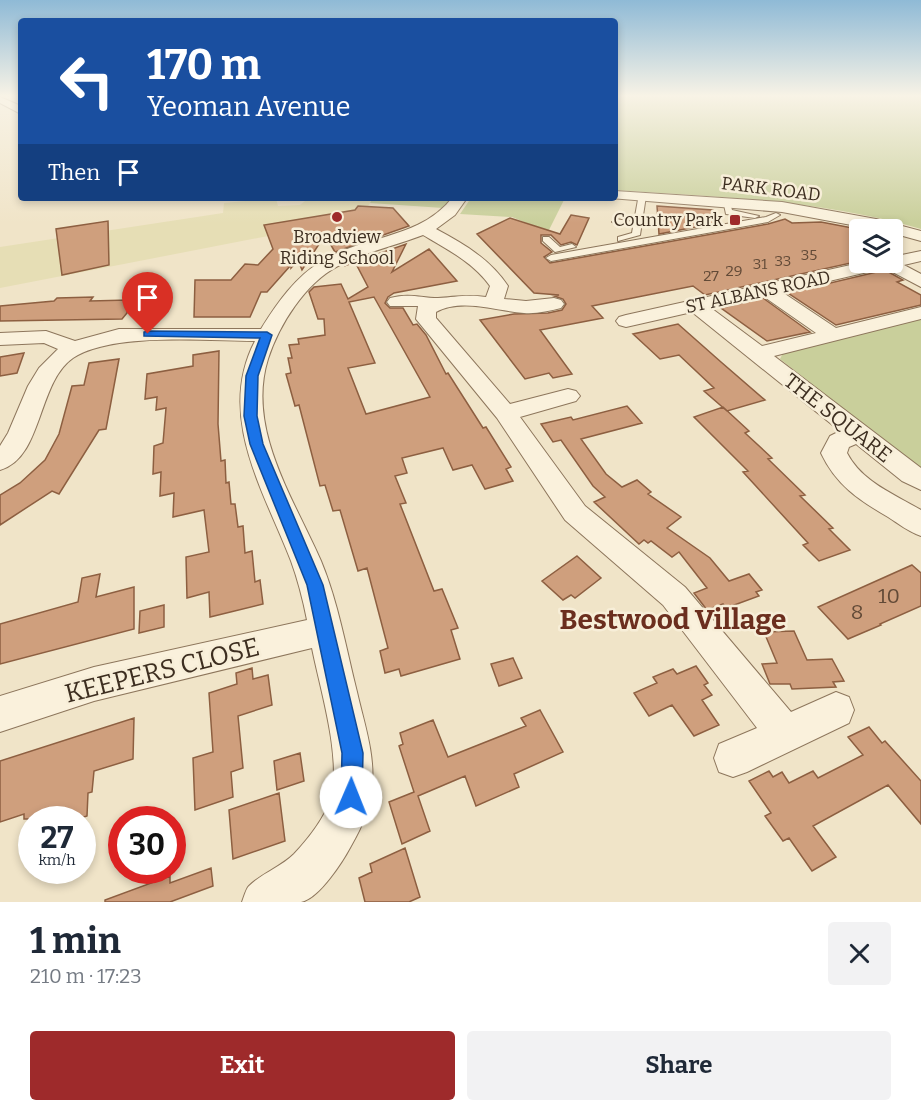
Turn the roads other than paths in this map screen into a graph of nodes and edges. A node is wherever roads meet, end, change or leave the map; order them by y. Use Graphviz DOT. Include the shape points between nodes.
graph roads {
  1 [pos="618,195"];
  2 [pos="642,196"];
  3 [pos="458,201"];
  4 [pos="779,211"];
  5 [pos="616,222"];
  6 [pos="639,225"];
  7 [pos="423,228"];
  8 [pos="921,236"];
  9 [pos="546,239"];
  10 [pos="921,256"];
  11 [pos="551,258"];
  12 [pos="903,259"];
  13 [pos="903,270"];
  14 [pos="849,271"];
  15 [pos="921,281"];
  16 [pos="767,290"];
  17 [pos="397,302"];
  18 [pos="436,303"];
  19 [pos="493,303"];
  20 [pos="554,304"];
  21 [pos="694,305"];
  22 [pos="921,313"];
  23 [pos="626,321"];
  24 [pos="267,335"];
  25 [pos="833,335"];
  26 [pos="0,339"];
  27 [pos="75,348"];
  28 [pos="757,354"];
  29 [pos="568,396"];
  30 [pos="505,413"];
  31 [pos="858,433"];
  32 [pos="0,461"];
  33 [pos="921,480"];
  34 [pos="921,525"];
  35 [pos="325,630"];
  36 [pos="836,710"];
  37 [pos="0,714"];
  38 [pos="785,734"];
  39 [pos="733,758"];
  40 [pos="264,902"];
  1 -- 2 [label="street, PARK ROAD"];
  2 -- 4 [label="street, PARK ROAD" via="726,202"];
  2 -- 6 [label="lane"];
  3 -- 7 [label="street" via="450,212"];
  4 -- 8 [label="street, PARK ROAD" via="876,224"];
  4 -- 11 [label="lane" via="768,219"];
  5 -- 6 [label="lane"];
  6 -- 9 [label="lane" via="636,235 629,238 558,250"];
  7 -- 19 [label="street" via="464,244 499,286"];
  7 -- 24 [label="street" via="322,269"];
  10 -- 12 [label="street, ST ALBANS ROAD"];
  13 -- 15 [label="street"];
  14 -- 16 [label="street, ST ALBANS ROAD"];
  16 -- 21 [label="street, ST ALBANS ROAD"];
  16 -- 25 [label="street"];
  17 -- 18 [label="street"];
  18 -- 19 [label="street"];
  18 -- 30 [label="street" via="426,309 426,319"];
  19 -- 20 [label="street" via="532,308"];
  21 -- 23 [label="street, ST ALBANS ROAD"];
  21 -- 28 [label="street, THE SQUARE"];
  22 -- 25 [label="street, THE SQUARE"];
  24 -- 27 [label="street" via="119,335"];
  24 -- 35 [label="street" via="252,376 251,416 256,444 315,585"];
  25 -- 28 [label="street, THE SQUARE"];
  26 -- 27 [label="street" via="46,337"];
  27 -- 32 [label="street" via="47,369 20,436"];
  28 -- 31 [label="street, THE SQUARE"];
  29 -- 30 [label="street"];
  30 -- 38 [label="street" via="582,520 674,596"];
  31 -- 33 [label="street, THE SQUARE"];
  31 -- 34 [label="street" via="839,442 834,453 839,466 860,487"];
  35 -- 37 [label="street, KEEPERS CLOSE" via="94,684"];
  35 -- 40 [label="street" via="352,753 351,797 333,838 304,874"];
  36 -- 38 [label="street"];
  38 -- 39 [label="street"];
}
